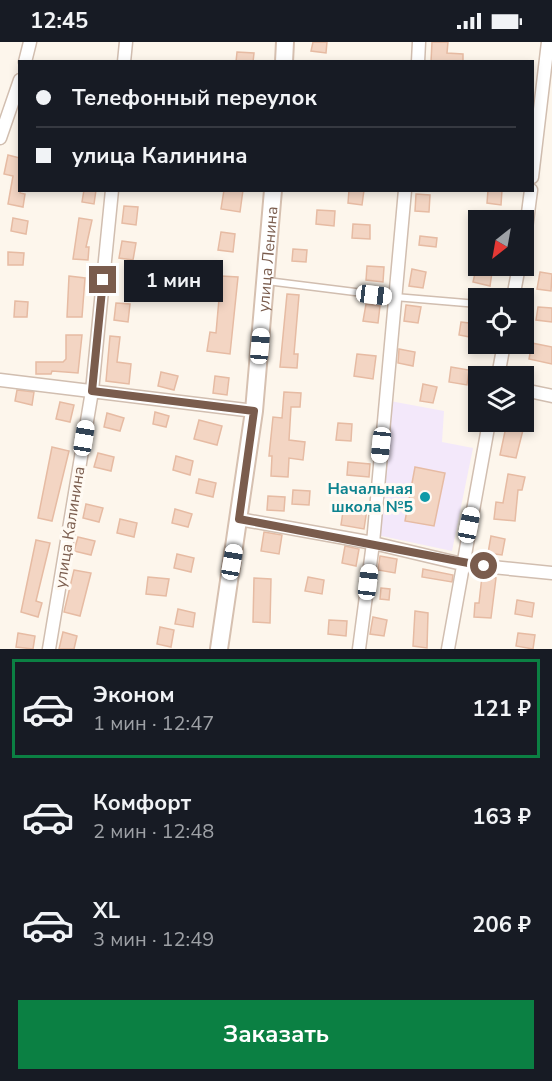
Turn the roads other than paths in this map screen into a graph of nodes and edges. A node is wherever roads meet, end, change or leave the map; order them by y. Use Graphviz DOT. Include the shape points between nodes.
graph roads {
  1 [pos="30,42"];
  2 [pos="126,42"];
  3 [pos="285,42"];
  4 [pos="419,42"];
  5 [pos="548,42"];
  6 [pos="26,60"];
  7 [pos="124,60"];
  8 [pos="284,60"];
  9 [pos="418,60"];
  10 [pos="18,88"];
  11 [pos="0,138"];
  12 [pos="534,160"];
  13 [pos="112,192"];
  14 [pos="273,192"];
  15 [pos="405,192"];
  16 [pos="531,192"];
  17 [pos="528,210"];
  18 [pos="265,281"];
  19 [pos="395,297"];
  20 [pos="468,303"];
  21 [pos="0,380"];
  22 [pos="92,391"];
  23 [pos="534,392"];
  24 [pos="552,396"];
  25 [pos="254,411"];
  26 [pos="487,432"];
  27 [pos="239,519"];
  28 [pos="373,543"];
  29 [pos="462,564"];
  30 [pos="552,573"];
  31 [pos="49,649"];
  32 [pos="219,649"];
  33 [pos="359,649"];
  34 [pos="448,649"];
  1 -- 6 [label="street"];
  2 -- 7 [label="street"];
  3 -- 8 [label="street"];
  4 -- 9 [label="street"];
  5 -- 12 [label="street"];
  10 -- 11 [label="street"];
  13 -- 22 [label="street, улица Калинина"];
  14 -- 18 [label="street, улица Ленина"];
  15 -- 19 [label="street"];
  16 -- 17 [label="street"];
  18 -- 19 [label="lane"];
  18 -- 25 [label="street, улица Ленина"];
  19 -- 20 [label="lane"];
  19 -- 28 [label="street"];
  21 -- 22 [label="street"];
  22 -- 25 [label="street"];
  22 -- 31 [label="street, улица Калинина"];
  23 -- 24 [label="street"];
  25 -- 27 [label="street, улица Ленина"];
  26 -- 29 [label="street"];
  27 -- 28 [label="street"];
  27 -- 32 [label="street, улица Ленина"];
  28 -- 29 [label="street"];
  28 -- 33 [label="street"];
  29 -- 30 [label="street"];
  29 -- 34 [label="street"];
}
